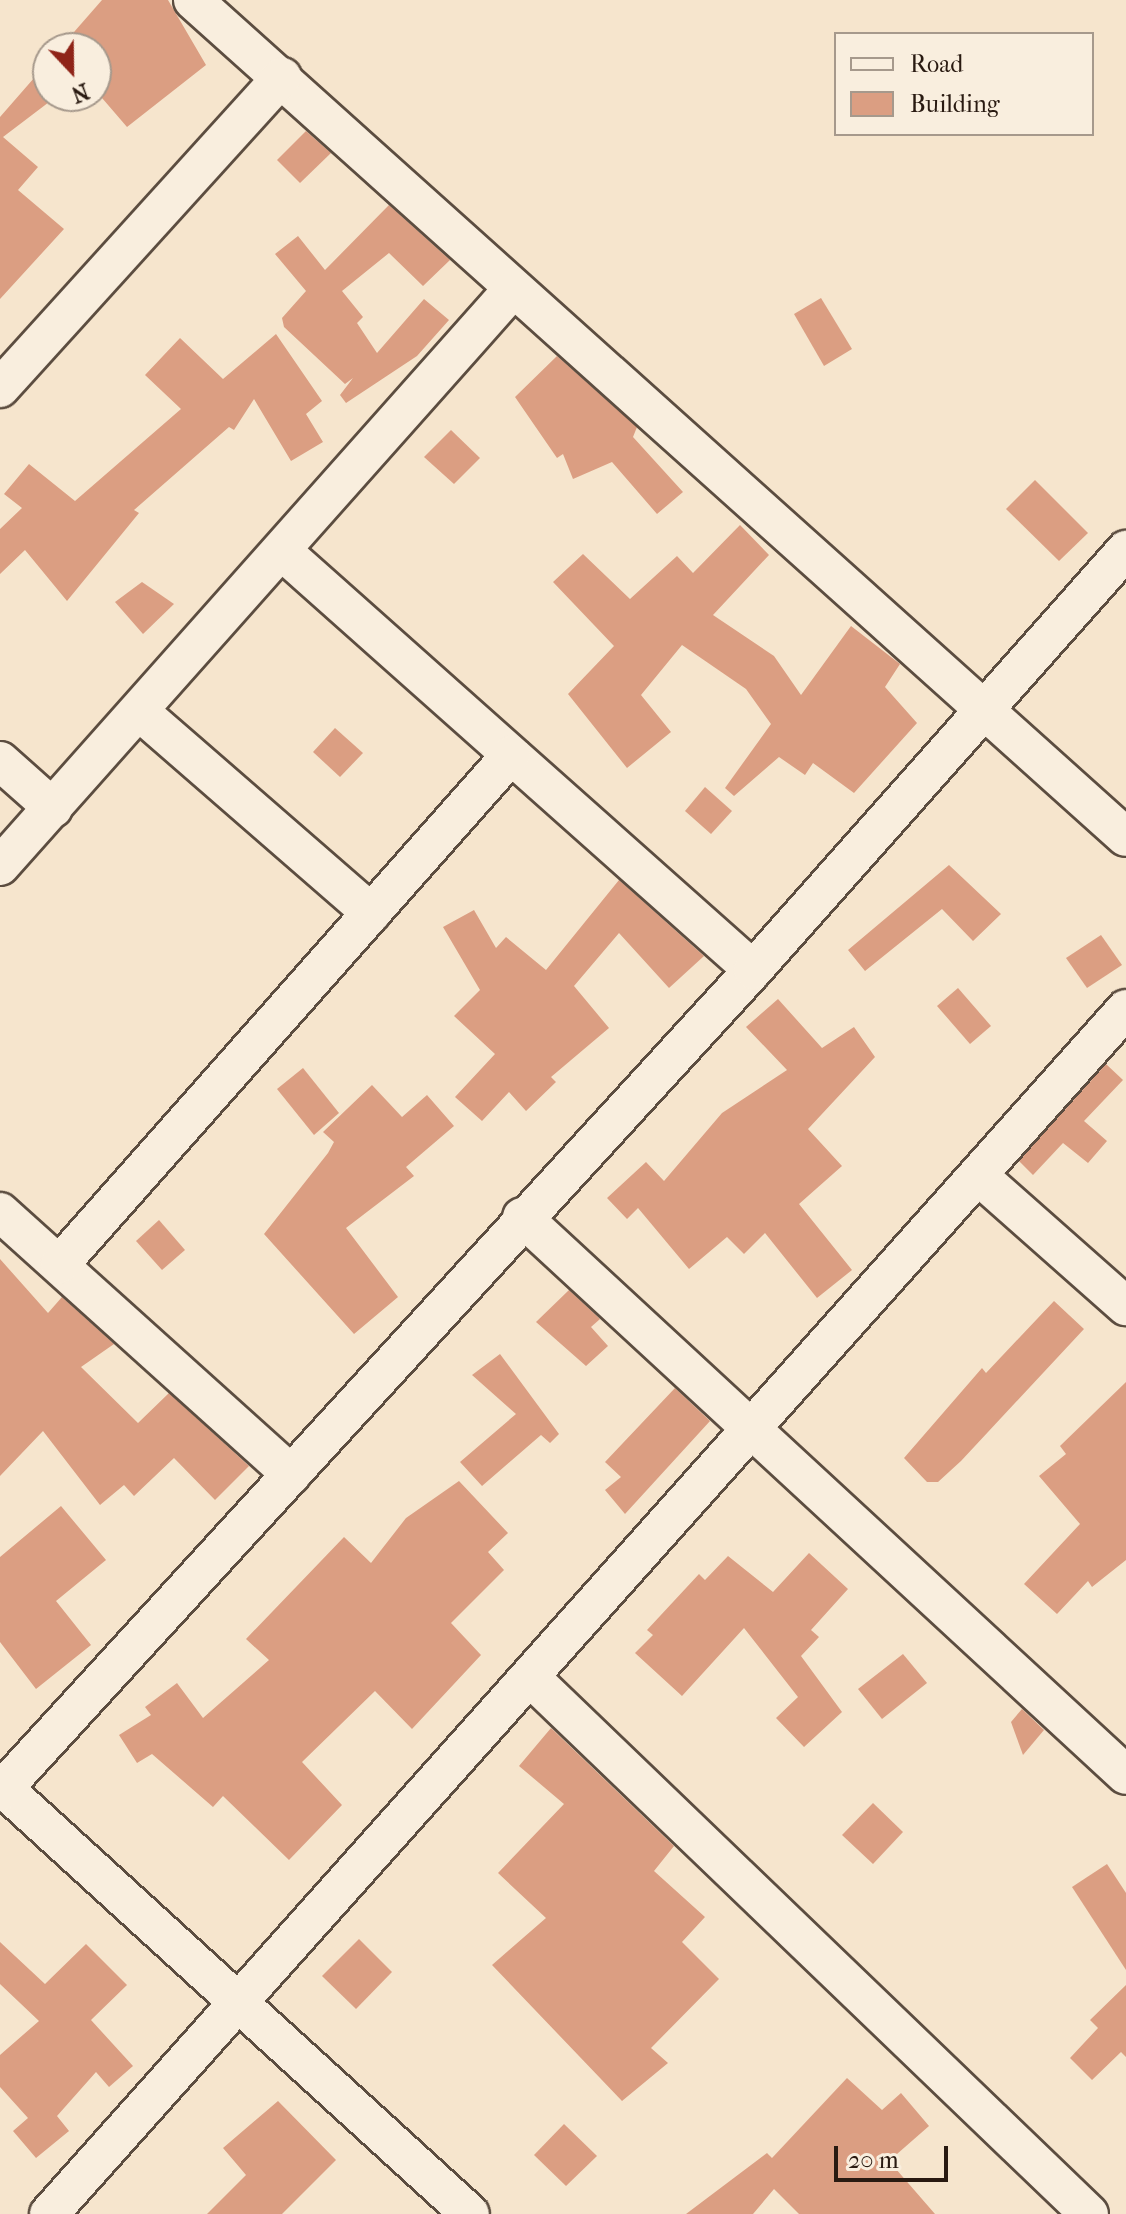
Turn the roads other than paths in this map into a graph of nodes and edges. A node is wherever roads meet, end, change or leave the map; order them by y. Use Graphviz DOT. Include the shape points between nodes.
graph roads {
  1 [pos="193,0"];
  2 [pos="282,77"];
  3 [pos="511,291"];
  4 [pos="0,388"];
  5 [pos="1126,550"];
  6 [pos="282,551"];
  7 [pos="139,711"];
  8 [pos="985,713"];
  9 [pos="511,755"];
  10 [pos="0,761"];
  11 [pos="53,808"];
  12 [pos="1126,837"];
  13 [pos="0,866"];
  14 [pos="371,913"];
  15 [pos="753,970"];
  16 [pos="1126,1009"];
  17 [pos="980,1177"];
  18 [pos="0,1212"];
  19 [pos="522,1217"];
  20 [pos="60,1264"];
  21 [pos="1126,1306"];
  22 [pos="754,1426"];
  23 [pos="291,1474"];
  24 [pos="530,1677"];
  25 [pos="1126,1775"];
  26 [pos="1,1788"];
  27 [pos="236,2002"];
  28 [pos="49,2214"];
  29 [pos="470,2214"];
  30 [pos="1089,2214"];
  1 -- 2 [label="street"];
  2 -- 3 [label="street"];
  2 -- 4 [label="street"];
  3 -- 6 [label="street"];
  3 -- 8 [label="street"];
  5 -- 8 [label="street"];
  6 -- 7 [label="street"];
  6 -- 9 [label="street"];
  7 -- 11 [label="street"];
  7 -- 14 [label="street"];
  8 -- 12 [label="street"];
  8 -- 15 [label="street"];
  9 -- 14 [label="street"];
  9 -- 15 [label="street"];
  10 -- 11 [label="street"];
  11 -- 13 [label="street"];
  14 -- 20 [label="street"];
  15 -- 19 [label="street"];
  16 -- 17 [label="street"];
  17 -- 21 [label="street"];
  17 -- 22 [label="street"];
  18 -- 20 [label="street"];
  19 -- 22 [label="street"];
  19 -- 23 [label="street"];
  20 -- 23 [label="street"];
  22 -- 24 [label="street"];
  22 -- 25 [label="street"];
  23 -- 26 [label="street"];
  24 -- 27 [label="street"];
  24 -- 30 [label="street"];
  26 -- 27 [label="street"];
  27 -- 28 [label="street"];
  27 -- 29 [label="street"];
}
